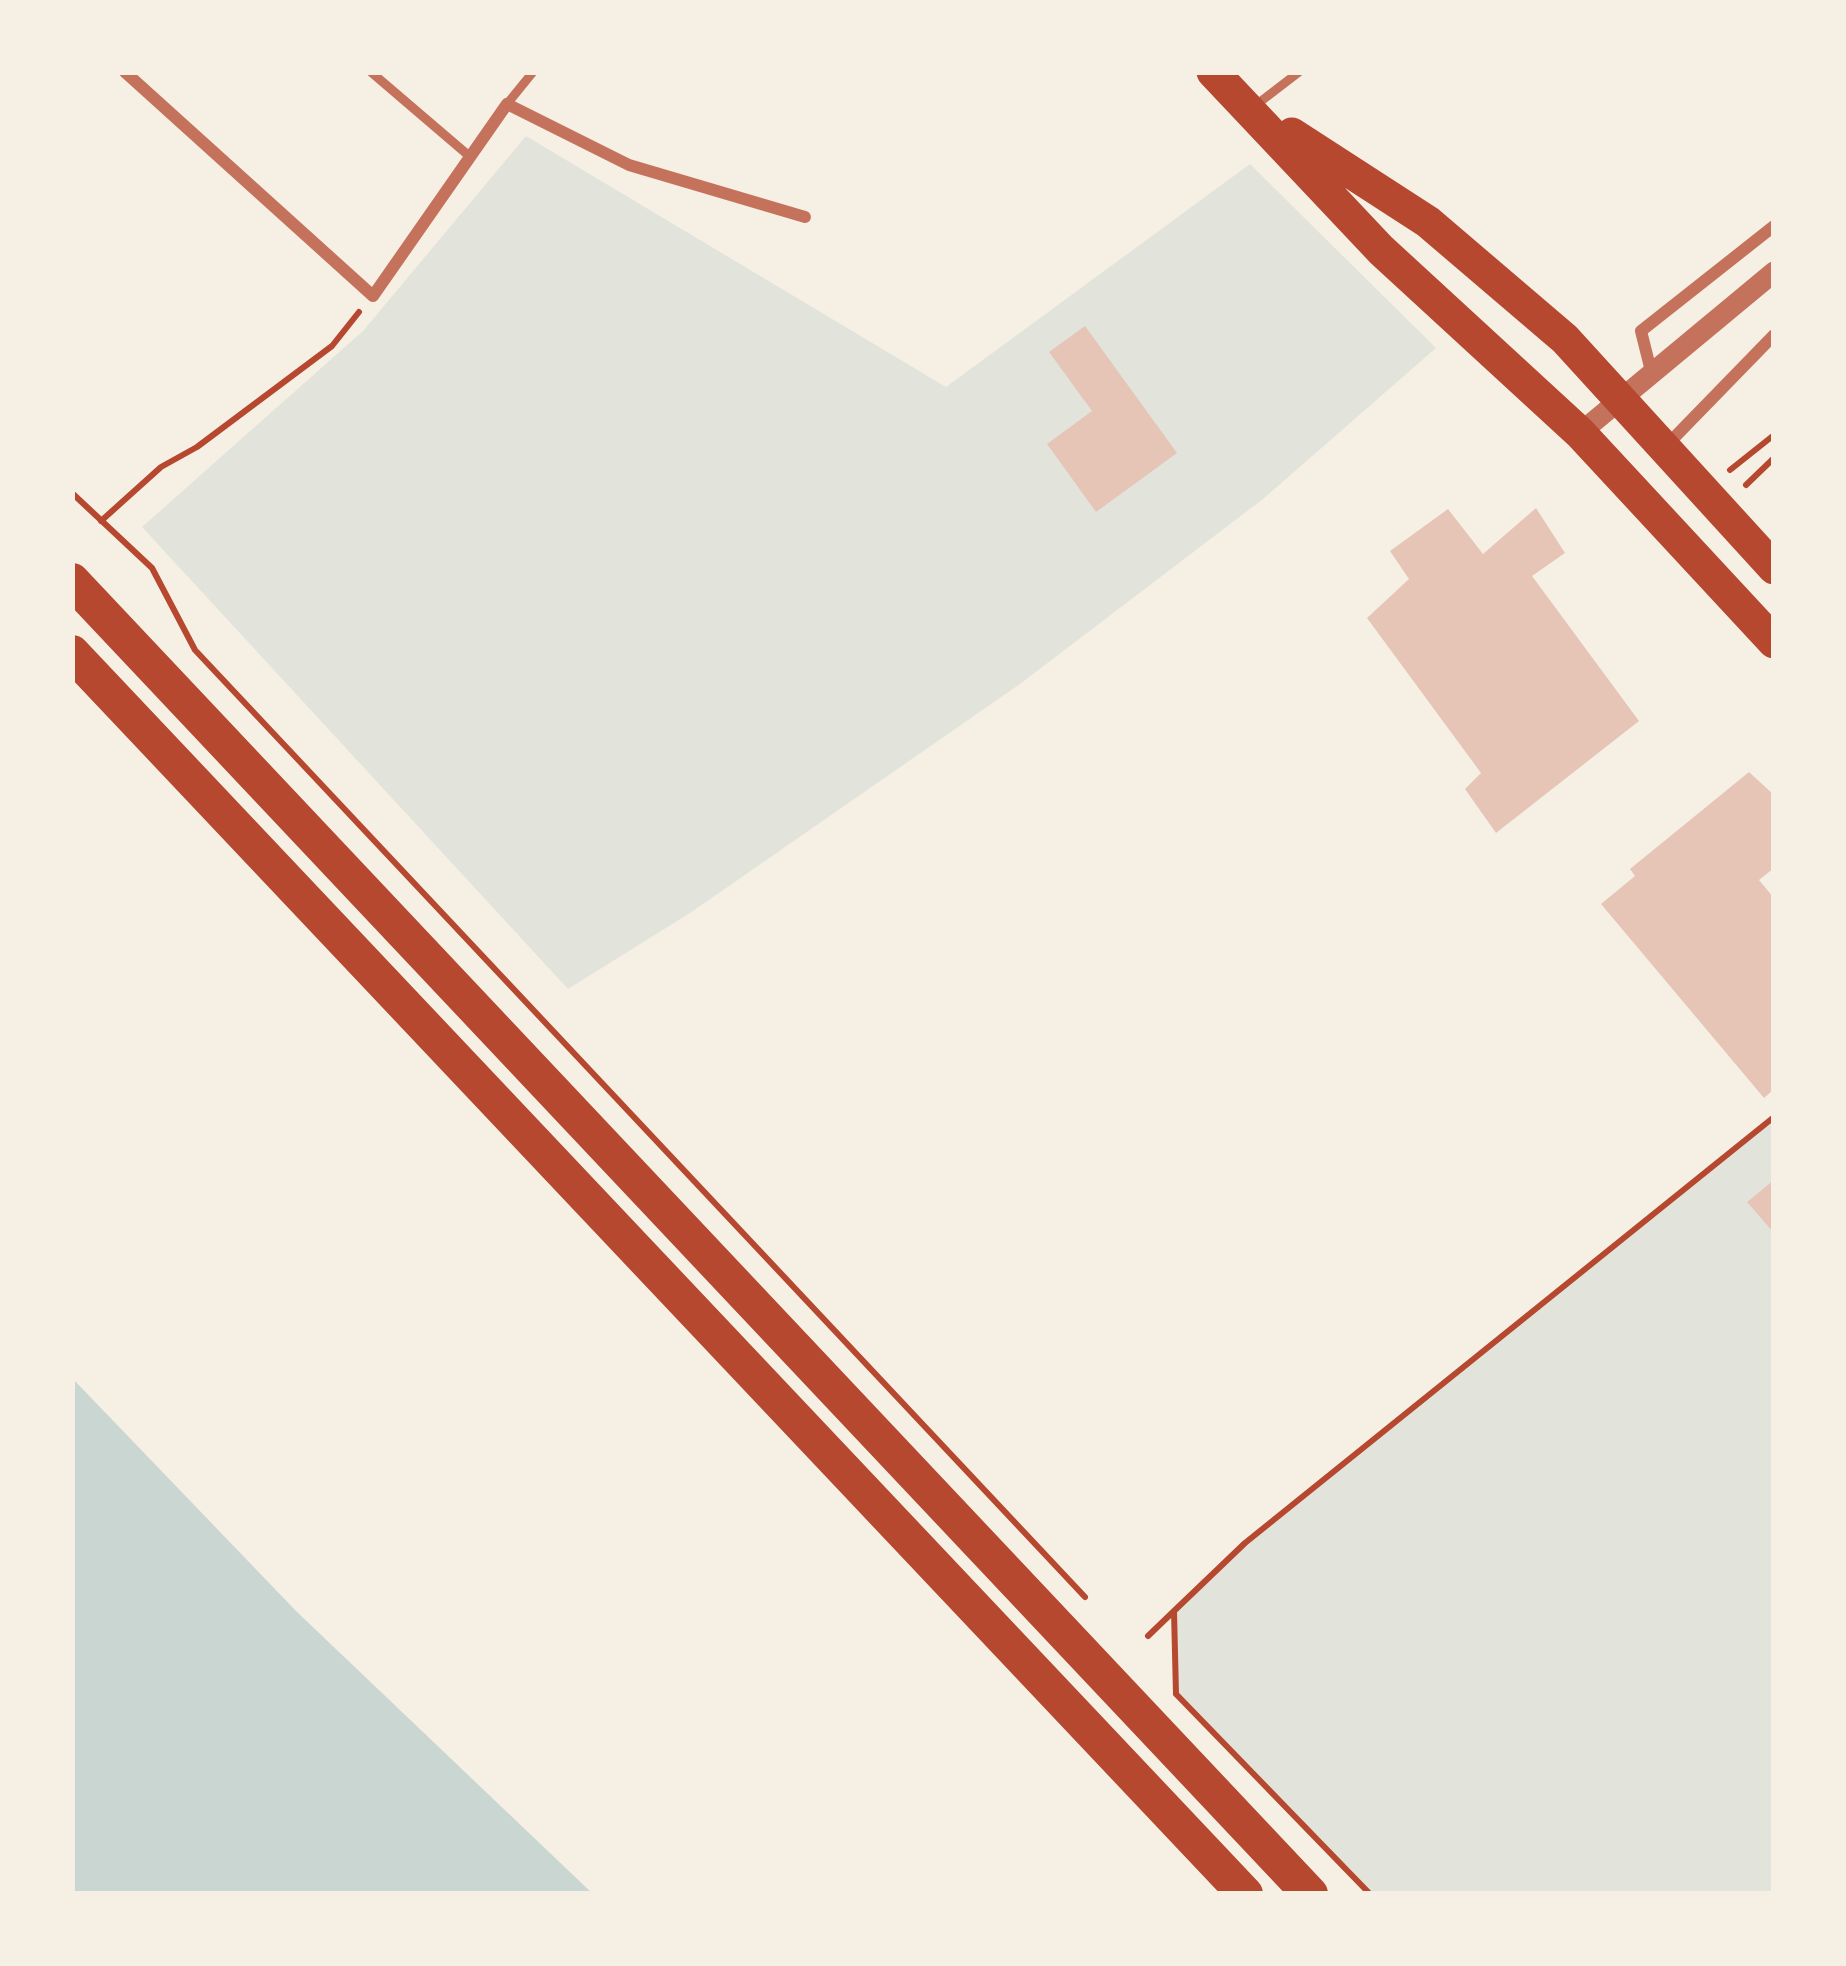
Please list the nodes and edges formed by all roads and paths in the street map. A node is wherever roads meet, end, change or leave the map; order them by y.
1 (125, 72) edge
2 (371, 72) edge
3 (533, 72) edge
4 (1213, 72) edge
5 (1299, 72) edge
6 (506, 104) junction
7 (1251, 108) junction
8 (468, 155) junction
9 (805, 217) dead end
10 (1774, 226) edge
11 (1774, 272) edge
12 (373, 296) junction
13 (1774, 335) edge
14 (1651, 371) junction
15 (1622, 396) junction
16 (1580, 433) junction
17 (1774, 435) edge
18 (1665, 447) junction
19 (1774, 458) edge
20 (1720, 479) dead end
21 (72, 493) edge
22 (1735, 496) dead end
23 (101, 521) junction
24 (1774, 568) edge
25 (72, 581) edge
26 (1774, 641) edge
27 (72, 653) edge
28 (1774, 1117) edge
29 (1174, 1611) junction
30 (1099, 1612) dead end
31 (1148, 1636) dead end
32 (1161, 1678) dead end
33 (1176, 1694) junction
34 (1246, 1894) edge
35 (1310, 1894) edge
36 (1370, 1894) edge

1 - 12 street
2 - 8 lane
3 - 6 lane
4 - 7 highway
5 - 7 lane
6 - 8 street
6 - 9 street
7 - 15 highway
7 - 16 highway
8 - 12 street
10 - 14 street
11 - 14 street
12 - 23 path
13 - 18 street
14 - 15 street
15 - 16 street
15 - 18 highway
16 - 26 highway
17 - 20 path
18 - 24 highway
19 - 22 path
21 - 23 path
23 - 30 path
25 - 35 highway
27 - 34 highway
28 - 29 path
29 - 31 path
29 - 33 path
32 - 33 path
33 - 36 path

